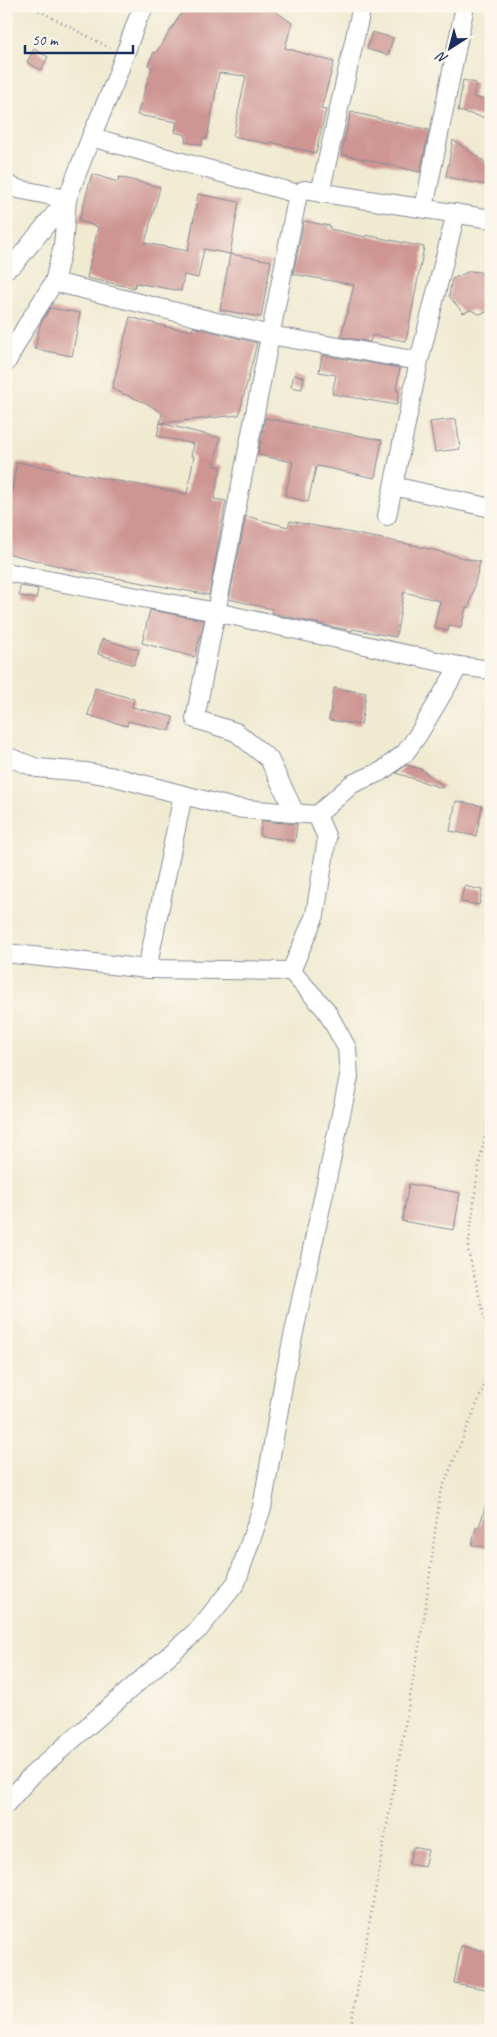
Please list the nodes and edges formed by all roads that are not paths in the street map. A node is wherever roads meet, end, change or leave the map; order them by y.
1 (145, 6) edge
2 (362, 6) edge
3 (465, 6) edge
4 (91, 137) junction
5 (6, 184) edge
6 (320, 193) junction
7 (298, 194) junction
8 (67, 199) junction
9 (424, 208) junction
10 (456, 212) junction
11 (491, 219) edge
12 (6, 269) edge
13 (54, 282) junction
14 (270, 335) junction
15 (419, 360) junction
16 (6, 363) edge
17 (393, 486) junction
18 (491, 508) edge
19 (387, 516) dead end
20 (6, 572) edge
21 (216, 612) junction
22 (459, 666) junction
23 (491, 670) edge
24 (6, 756) edge
25 (183, 795) junction
26 (294, 813) junction
27 (317, 815) junction
28 (6, 953) edge
29 (147, 969) junction
30 (291, 971) junction
31 (6, 1804) edge

1 - 4 street
2 - 6 street
3 - 9 street
4 - 7 street
4 - 8 street
5 - 8 street
6 - 7 street
6 - 9 street
7 - 14 street
8 - 12 street
8 - 13 street
9 - 10 street
10 - 11 street
10 - 15 street
13 - 14 street
13 - 16 street
14 - 15 street
14 - 21 street
15 - 17 street
17 - 18 street
17 - 19 street
20 - 21 street
21 - 22 street
21 - 26 street
22 - 23 street
22 - 27 street
24 - 25 street
25 - 26 street
25 - 29 street
26 - 27 street
27 - 30 street
28 - 29 street
29 - 30 street
30 - 31 street

